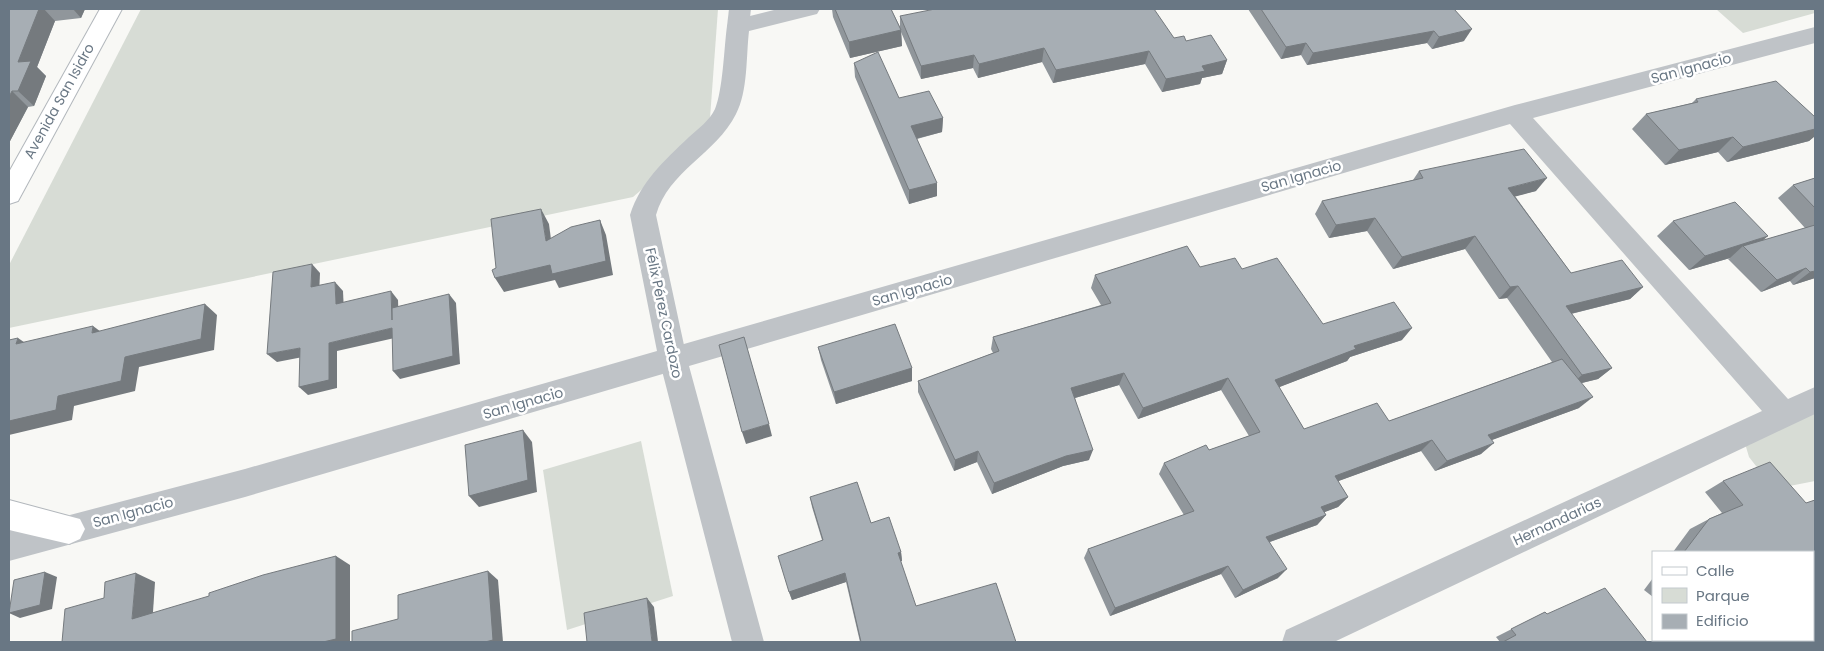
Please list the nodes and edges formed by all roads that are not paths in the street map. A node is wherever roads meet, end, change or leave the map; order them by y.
1 (110, 9) edge
2 (809, 9) edge
3 (739, 17) edge
4 (1815, 35) edge
5 (1515, 114) junction
6 (10, 190) edge
7 (673, 359) junction
8 (1815, 400) edge
9 (1783, 414) junction
10 (9, 515) edge
11 (69, 529) junction
12 (9, 546) edge
13 (748, 642) edge
14 (1298, 642) edge

1 - 6 main road, Avenida San Isidro
2 - 3 street
3 - 7 street, Félix Pérez Cardozo
4 - 5 street, San Ignacio
5 - 7 street, San Ignacio
5 - 9 street
7 - 11 street, San Ignacio
7 - 13 street, Félix Pérez Cardozo
8 - 9 street, Hernandarias
9 - 14 street, Hernandarias
10 - 11 main road
11 - 12 street, San Ignacio

